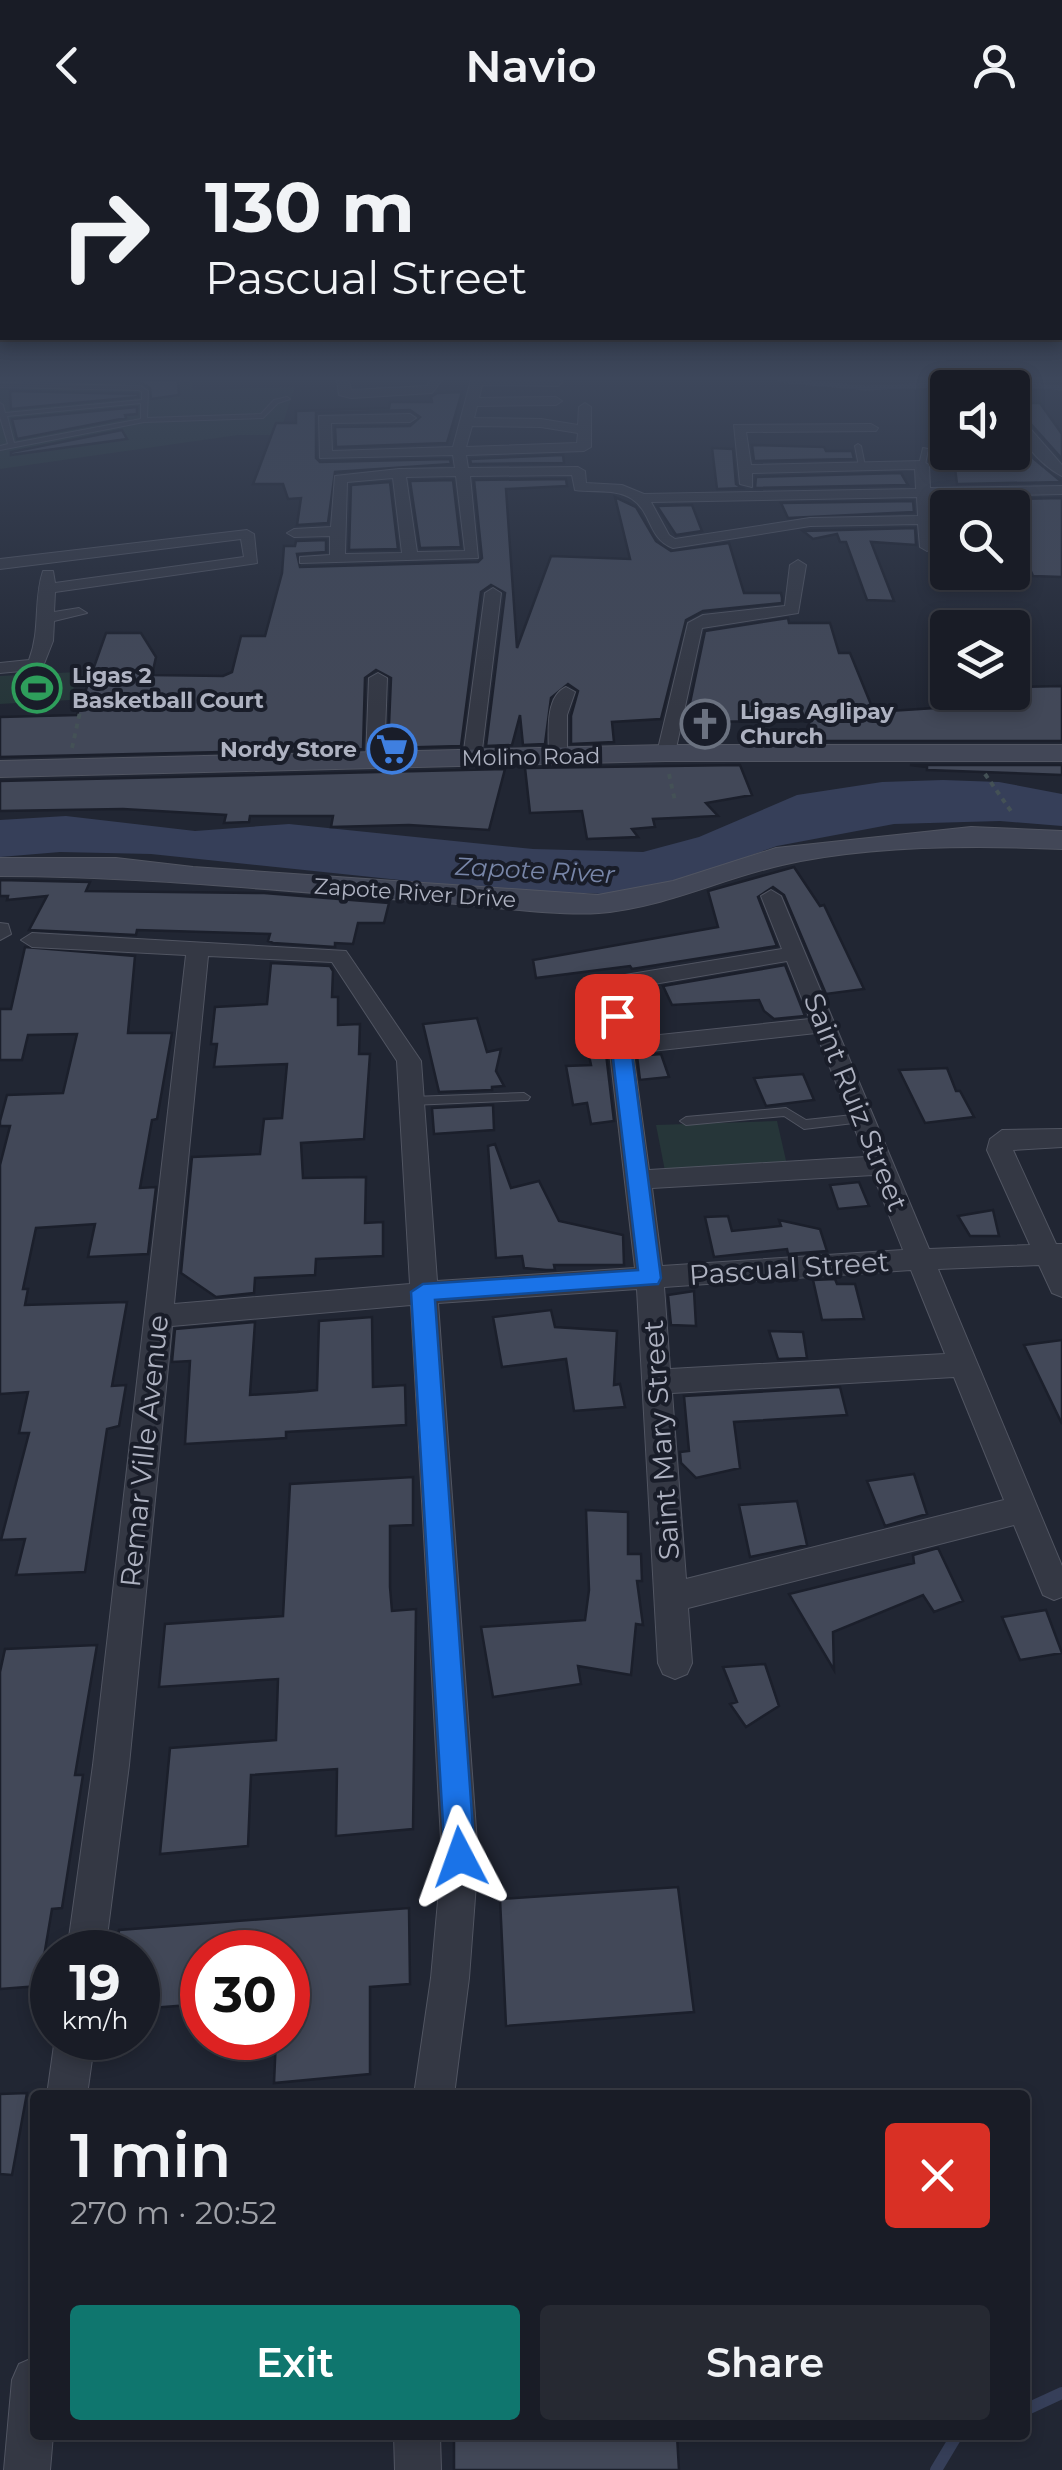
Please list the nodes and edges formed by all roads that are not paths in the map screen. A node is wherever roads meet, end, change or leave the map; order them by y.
1 (340, 489) edge
2 (400, 489) edge
3 (463, 489) edge
4 (622, 489) edge
5 (749, 489) edge
6 (924, 490) junction
7 (1062, 490) edge
8 (750, 494) junction
9 (642, 498) junction
10 (867, 520) junction
11 (926, 520) junction
12 (338, 530) junction
13 (294, 533) dead end
14 (869, 542) dead end
15 (927, 547) dead end
16 (410, 557) junction
17 (50, 558) junction
18 (306, 560) dead end
19 (337, 560) junction
20 (0, 564) edge
21 (798, 565) dead end
22 (46, 589) junction
23 (493, 592) dead end
24 (79, 613) dead end
25 (43, 618) junction
26 (0, 668) edge
27 (378, 678) dead end
28 (566, 692) dead end
29 (1062, 753) edge
30 (666, 754) junction
31 (558, 756) junction
32 (472, 758) junction
33 (375, 760) junction
34 (0, 768) edge
35 (1062, 840) edge
36 (0, 866) edge
37 (771, 896) dead end
38 (32, 940) dead end
39 (198, 948) junction
40 (794, 953) junction
41 (824, 1025) junction
42 (621, 1047) junction
43 (524, 1097) dead end
44 (411, 1100) junction
45 (862, 1118) junction
46 (686, 1121) dead end
47 (1062, 1138) edge
48 (882, 1165) junction
49 (638, 1180) junction
50 (1054, 1254) edge
51 (921, 1259) junction
52 (650, 1278) junction
53 (1062, 1286) edge
54 (423, 1292) junction
55 (158, 1316) junction
56 (964, 1365) junction
57 (655, 1382) junction
58 (1023, 1509) junction
59 (1054, 1584) dead end
60 (672, 1597) junction
61 (675, 1663) dead end
62 (89, 1930) edge
63 (72, 2060) edge
64 (68, 2090) edge
65 (435, 2090) edge
66 (30, 2436) edge
67 (417, 2440) edge
68 (27, 2470) edge
69 (418, 2470) edge

1 - 12 street
2 - 16 street
3 - 16 street
4 - 9 street
5 - 8 street
6 - 7 street
6 - 8 street
6 - 11 street
8 - 9 street
9 - 10 street
10 - 11 street
10 - 14 street
11 - 15 street
12 - 13 street
12 - 19 street
16 - 19 street
17 - 20 street
17 - 22 street
17 - 22 street
18 - 19 street
21 - 30 street
22 - 25 street
23 - 32 street
24 - 25 street
25 - 26 street
27 - 33 street
28 - 31 street
29 - 30 main road, Molino Road
30 - 31 main road, Molino Road
31 - 32 main road, Molino Road
32 - 33 main road, Molino Road
33 - 34 main road, Molino Road
35 - 36 main road, Zapote River Drive
37 - 40 street, Saint Ruiz Street
38 - 39 street
39 - 44 street
39 - 55 street, Remar Ville Avenue
40 - 41 street, Saint Ruiz Street
40 - 42 street, Saint Mary Street
41 - 42 street
41 - 45 street, Saint Ruiz Street
42 - 49 street, Saint Mary Street
43 - 44 lane
44 - 54 street
45 - 46 lane
45 - 48 street, Saint Ruiz Street
47 - 50 street
48 - 49 street
48 - 51 street, Saint Ruiz Street
49 - 52 street, Saint Mary Street
50 - 51 street, Pascual Street
50 - 53 street
51 - 52 street, Pascual Street
51 - 56 street, Saint Ruiz Street
52 - 54 street, Pascual Street
52 - 57 street, Saint Mary Street
54 - 55 street, Pascual Street
54 - 65 street
55 - 62 street, Remar Ville Avenue
56 - 57 street
56 - 58 street, Saint Ruiz Street
57 - 60 street, Saint Mary Street
58 - 59 street, Saint Ruiz Street
58 - 60 street
60 - 61 street, Saint Mary Street
63 - 64 street
66 - 68 street
67 - 69 street

